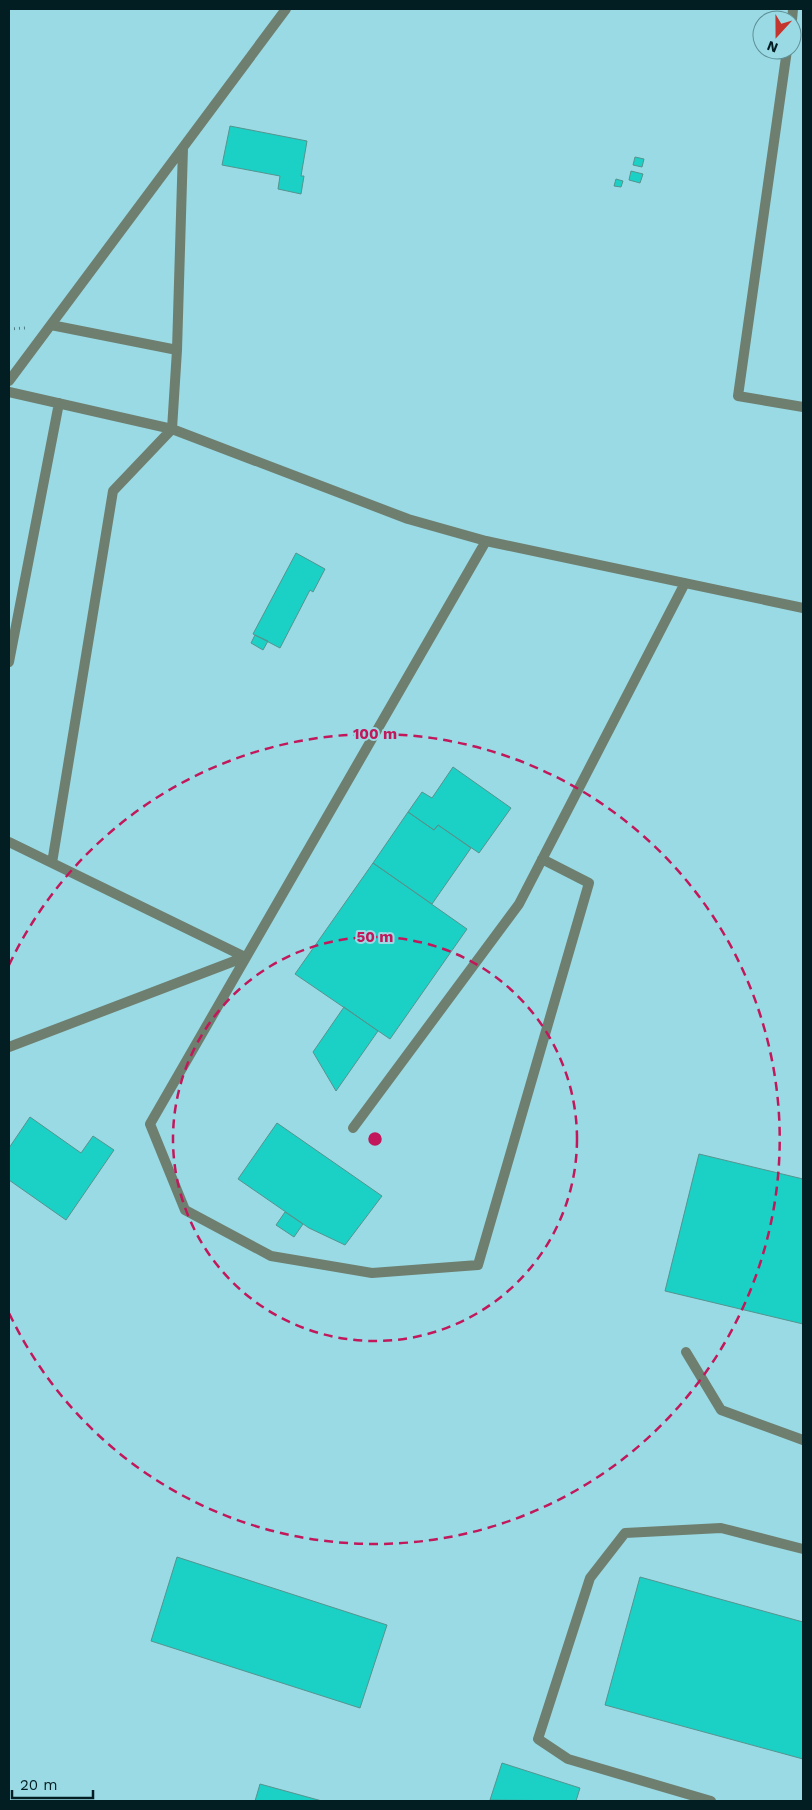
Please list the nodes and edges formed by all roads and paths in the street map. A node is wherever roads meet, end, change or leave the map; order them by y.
1 (286, 9) edge
2 (787, 60) edge
3 (183, 148) junction
4 (51, 325) junction
5 (177, 350) junction
6 (9, 381) edge
7 (9, 392) edge
8 (59, 404) junction
9 (803, 407) edge
10 (172, 429) junction
11 (486, 541) junction
12 (685, 583) junction
13 (803, 608) edge
14 (9, 662) edge
15 (9, 842) edge
16 (542, 859) junction
17 (52, 863) junction
18 (245, 957) junction
19 (9, 1047) edge
20 (353, 1128) dead end
21 (686, 1352) dead end
22 (803, 1440) edge
23 (803, 1549) edge
24 (711, 1801) edge

1 - 3 lane
2 - 9 lane
3 - 4 lane
3 - 5 lane
4 - 5 lane
4 - 6 lane
5 - 10 lane
7 - 8 lane
8 - 10 lane
8 - 14 lane
10 - 11 lane
10 - 17 lane
11 - 12 lane
11 - 18 lane
12 - 13 lane
12 - 16 lane
15 - 17 lane
16 - 18 lane
16 - 20 lane
17 - 18 lane
18 - 19 lane
21 - 22 lane
23 - 24 lane

